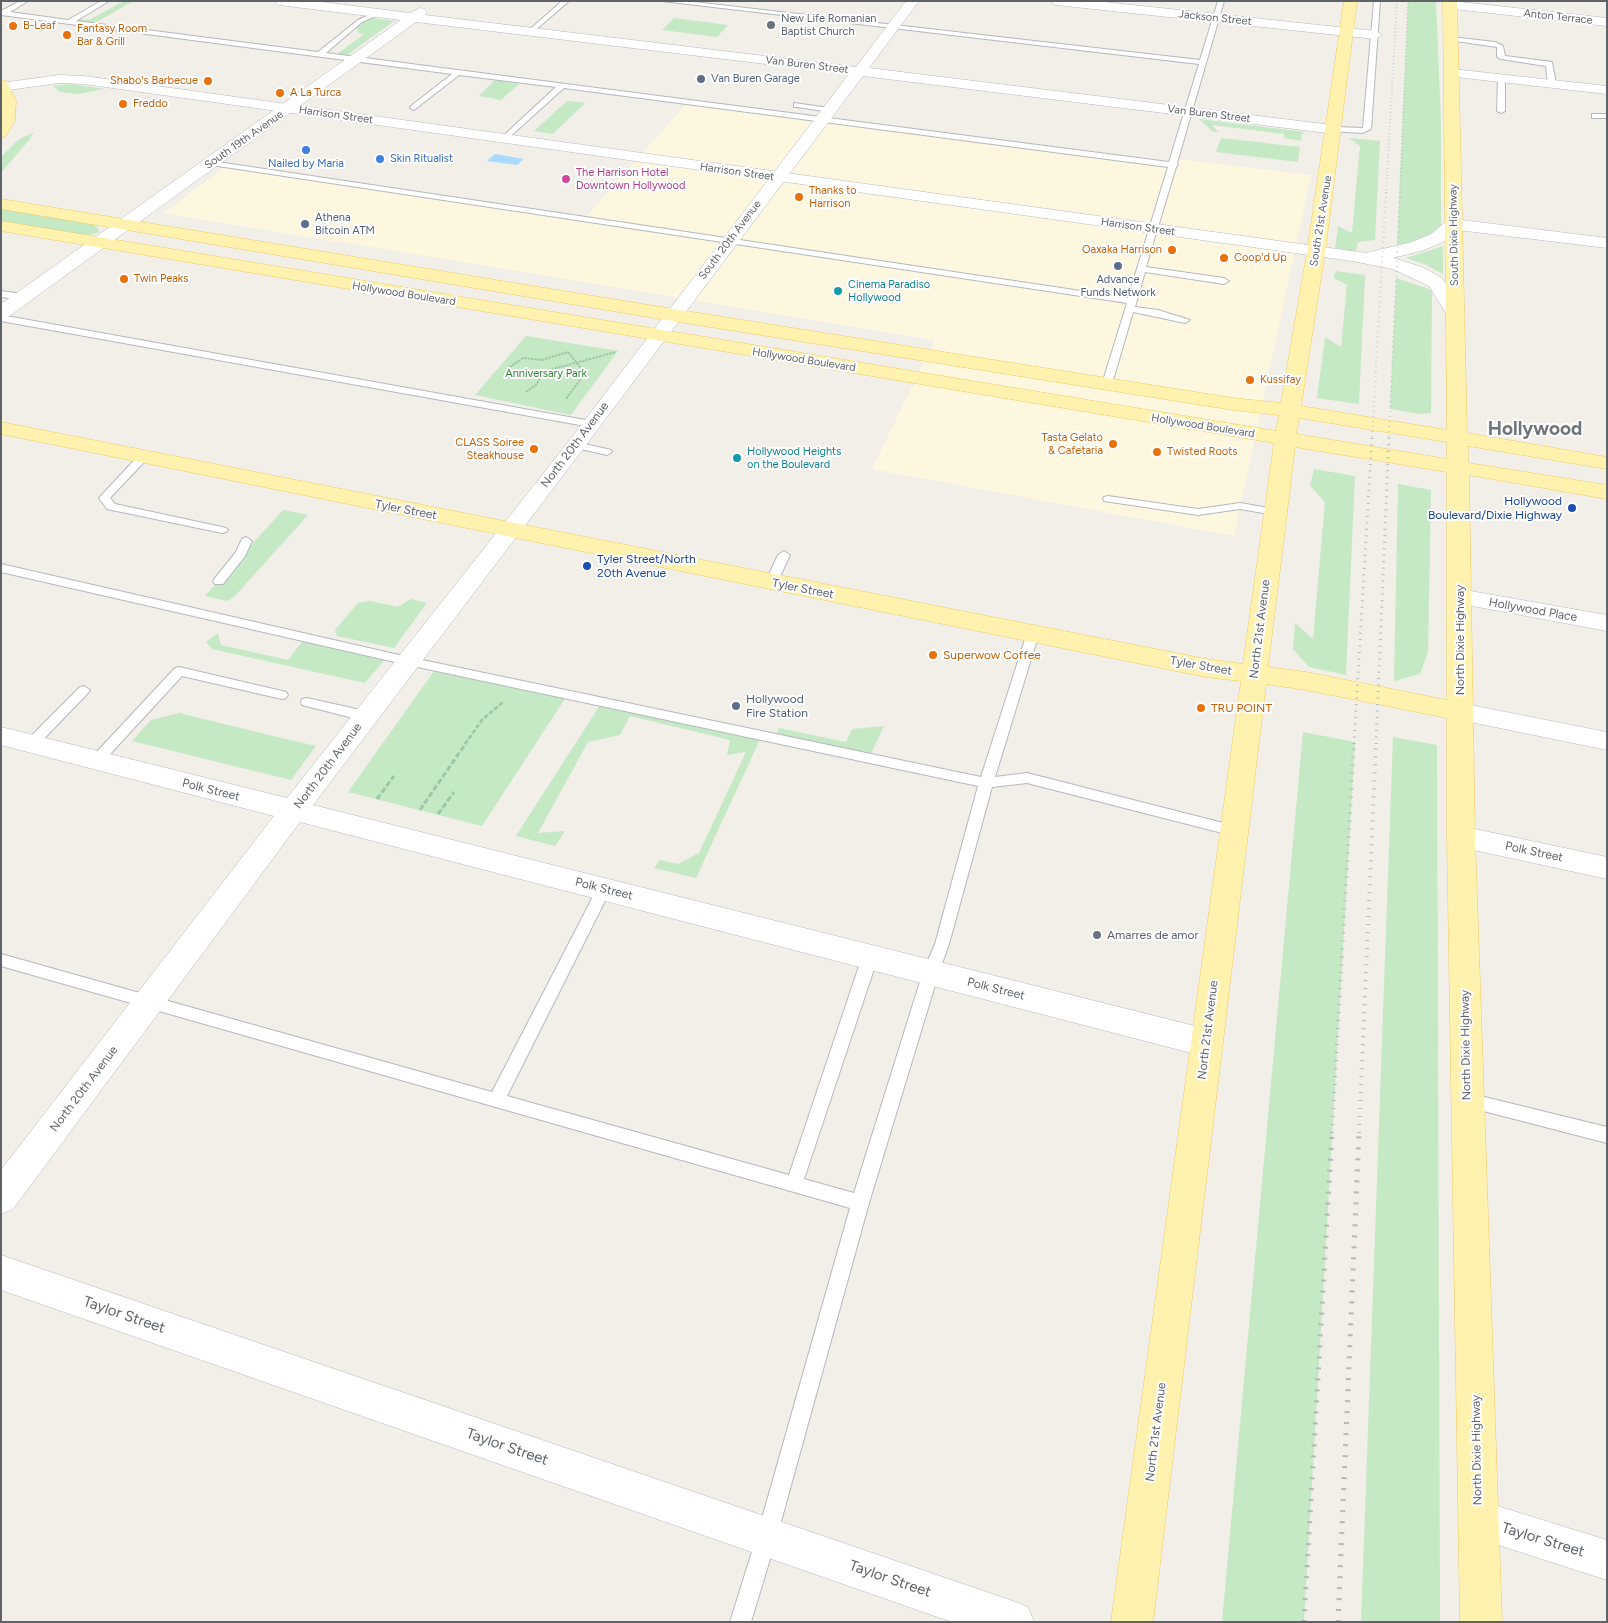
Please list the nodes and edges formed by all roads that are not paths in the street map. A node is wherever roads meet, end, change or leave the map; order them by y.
1 (25, 1) edge
2 (106, 1) edge
3 (279, 1) edge
4 (566, 1) edge
5 (665, 1) edge
6 (913, 1) edge
7 (1056, 1) edge
8 (1221, 1) edge
9 (1351, 1) edge
10 (1377, 1) edge
11 (1450, 3) edge
12 (323, 4) edge
13 (427, 6) dead end
14 (2, 13) edge
15 (378, 13) junction
16 (412, 17) junction
17 (1216, 18) junction
18 (69, 22) junction
19 (1607, 22) edge
20 (894, 26) junction
21 (530, 32) junction
22 (1347, 32) junction
23 (1375, 35) junction
24 (1451, 39) junction
25 (320, 54) junction
26 (356, 59) junction
27 (1203, 62) junction
28 (859, 71) junction
29 (458, 72) junction
30 (1452, 73) junction
31 (1501, 78) junction
32 (1552, 84) junction
33 (3, 85) edge
34 (563, 85) junction
35 (1607, 90) edge
36 (797, 106) dead end
37 (288, 108) junction
38 (414, 108) dead end
39 (1189, 111) junction
40 (1501, 111) dead end
41 (826, 114) junction
42 (1595, 116) dead end
43 (1607, 116) edge
44 (1335, 129) junction
45 (1, 133) edge
46 (505, 139) junction
47 (211, 163) junction
48 (1174, 165) junction
49 (777, 177) junction
50 (1, 204) edge
51 (126, 224) junction
52 (1454, 224) junction
53 (1, 226) edge
54 (1154, 229) junction
55 (729, 240) junction
56 (100, 243) junction
57 (1607, 244) edge
58 (1316, 252) junction
59 (1352, 256) junction
60 (1143, 269) junction
61 (1224, 281) dead end
62 (1, 294) edge
63 (23, 297) junction
64 (1131, 305) junction
65 (1, 313) edge
66 (1456, 314) junction
67 (673, 315) junction
68 (1, 318) edge
69 (1185, 320) dead end
70 (657, 336) junction
71 (1107, 384) junction
72 (1290, 410) junction
73 (591, 424) junction
74 (1, 428) edge
75 (1285, 439) junction
76 (576, 445) junction
77 (607, 452) dead end
78 (1458, 452) junction
79 (142, 457) junction
80 (1607, 463) edge
81 (1607, 472) edge
82 (1607, 492) edge
83 (1108, 499) dead end
84 (1275, 512) junction
85 (222, 530) dead end
86 (509, 530) junction
87 (246, 541) dead end
88 (784, 555) dead end
89 (1, 568) edge
90 (219, 581) dead end
91 (771, 583) junction
92 (1459, 597) junction
93 (1607, 623) edge
94 (1033, 633) junction
95 (408, 661) junction
96 (1254, 675) junction
97 (84, 690) dead end
98 (282, 696) dead end
99 (307, 702) dead end
100 (1460, 712) junction
101 (366, 716) junction
102 (1, 736) edge
103 (1607, 741) edge
104 (31, 744) junction
105 (98, 760) junction
106 (986, 783) junction
107 (294, 811) junction
108 (1234, 831) junction
109 (1461, 837) junction
110 (1607, 868) edge
111 (604, 889) junction
112 (870, 957) junction
113 (1, 960) edge
114 (931, 972) junction
115 (148, 1003) junction
116 (1207, 1043) junction
117 (1468, 1100) junction
118 (496, 1101) junction
119 (1607, 1135) edge
120 (794, 1184) junction
121 (1, 1198) edge
122 (860, 1203) junction
123 (1, 1272) edge
124 (1478, 1520) junction
125 (767, 1536) junction
126 (1607, 1560) edge
127 (740, 1622) edge
128 (1013, 1622) edge
129 (1132, 1622) edge
130 (1481, 1622) edge

1 - 14 lane
2 - 18 lane
3 - 12 street, Van Buren Street
4 - 21 lane
5 - 20 lane
6 - 20 street, South 20th Avenue
7 - 17 street, Jackson Street
8 - 17 lane
9 - 22 main road, South 21st Avenue
10 - 23 lane
11 - 19 street, Anton Terrace
11 - 24 main road, South Dixie Highway
12 - 15 street, Van Buren Street
13 - 16 street, South 19th Avenue
14 - 18 lane
15 - 16 street, Van Buren Street
15 - 25 lane
16 - 21 street, Van Buren Street
16 - 26 street, South 19th Avenue
17 - 22 street, Jackson Street
17 - 27 lane
18 - 25 lane
20 - 27 lane
20 - 28 street, South 20th Avenue
21 - 28 street, Van Buren Street
22 - 23 street, Jackson Street
22 - 44 main road, South 21st Avenue
23 - 44 lane
24 - 30 main road, South Dixie Highway
24 - 32 lane
25 - 26 lane
26 - 29 lane
26 - 37 street, South 19th Avenue
27 - 39 lane
28 - 39 street, Van Buren Street
28 - 41 street, South 20th Avenue
29 - 34 lane
29 - 38 lane
30 - 31 street
30 - 52 main road, South Dixie Highway
31 - 32 street
31 - 40 lane
32 - 35 street
33 - 37 street, Harrison Street
33 - 45 main road
34 - 41 lane
34 - 46 lane
36 - 41 lane
37 - 46 street, Harrison Street
37 - 47 street, South 19th Avenue
39 - 44 street, Van Buren Street
39 - 48 lane
41 - 48 lane
41 - 49 street, South 20th Avenue
42 - 43 lane
44 - 58 main road, South 21st Avenue
46 - 49 street, Harrison Street
47 - 51 street, South 19th Avenue
47 - 55 lane
48 - 54 lane
49 - 54 street, Harrison Street
49 - 55 street, South 20th Avenue
50 - 51 main road, Hollywood Boulevard
51 - 56 street, South 19th Avenue
51 - 67 main road, Hollywood Boulevard
52 - 57 street
52 - 59 street, Harrison Street
52 - 66 main road, South Dixie Highway
53 - 56 main road, Hollywood Boulevard
54 - 58 street, Harrison Street
54 - 60 lane
55 - 64 lane
55 - 67 street, South 20th Avenue
56 - 63 street, South 19th Avenue
56 - 70 main road, Hollywood Boulevard
58 - 59 street, Harrison Street
58 - 72 main road, South 21st Avenue
59 - 66 street, Harrison Street
60 - 61 lane
60 - 64 lane
62 - 63 lane
63 - 65 street, South 19th Avenue
64 - 69 lane
64 - 71 lane
66 - 78 main road, South Dixie Highway
67 - 70 street, South 20th Avenue
67 - 71 main road, Hollywood Boulevard
68 - 73 lane
70 - 73 street, North 20th Avenue
70 - 75 main road, Hollywood Boulevard
71 - 72 main road, Hollywood Boulevard
72 - 75 main road, South 21st Avenue
72 - 78 main road, Hollywood Boulevard
73 - 76 street, North 20th Avenue
74 - 79 main road, Tyler Street
75 - 78 main road, Hollywood Boulevard
75 - 84 main road, North 21st Avenue
76 - 77 lane
76 - 86 street, North 20th Avenue
78 - 80 main road, Hollywood Boulevard
78 - 81 main road
78 - 82 main road, Hollywood Boulevard
78 - 92 main road, North Dixie Highway
79 - 85 lane
79 - 86 main road, Tyler Street
83 - 84 lane
84 - 96 main road, North 21st Avenue
86 - 91 main road, Tyler Street
86 - 95 street, North 20th Avenue
87 - 90 lane
88 - 91 lane
89 - 95 lane
91 - 94 main road, Tyler Street
92 - 93 street, Hollywood Place
92 - 100 main road, North Dixie Highway
94 - 96 main road, Tyler Street
94 - 106 lane
95 - 101 street, North 20th Avenue
95 - 106 lane
96 - 100 main road, Tyler Street
96 - 108 main road, North 21st Avenue
97 - 104 lane
98 - 105 lane
99 - 101 lane
100 - 103 street, Tyler Street
100 - 109 main road, North Dixie Highway
101 - 107 street, North 20th Avenue
102 - 104 street, Polk Street
104 - 105 street, Polk Street
105 - 107 street, Polk Street
106 - 108 lane
106 - 114 lane
107 - 111 street, Polk Street
107 - 115 street, North 20th Avenue
108 - 116 main road, North 21st Avenue
109 - 110 street, Polk Street
109 - 117 main road, North Dixie Highway
111 - 112 street, Polk Street
111 - 118 lane
112 - 114 street, Polk Street
112 - 120 lane
113 - 115 lane
114 - 116 street, Polk Street
114 - 122 lane
115 - 118 lane
115 - 121 street, North 20th Avenue
116 - 129 main road, North 21st Avenue
117 - 119 lane
117 - 124 main road, North Dixie Highway
118 - 120 lane
120 - 122 lane
122 - 125 lane
123 - 125 street, Taylor Street
124 - 126 street, Taylor Street
124 - 130 main road, North Dixie Highway
125 - 127 lane
125 - 128 street, Taylor Street

